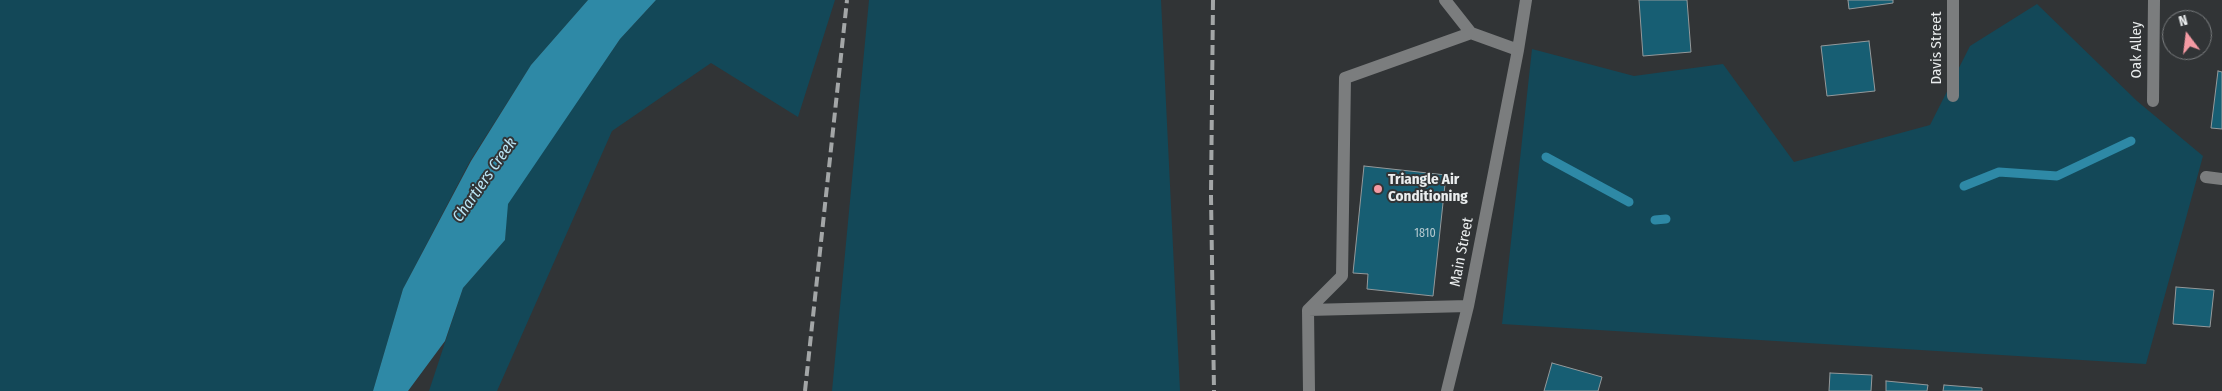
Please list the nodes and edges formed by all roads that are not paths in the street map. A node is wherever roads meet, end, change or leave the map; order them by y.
1 (1445, 0) edge
2 (1526, 0) edge
3 (1953, 0) edge
4 (2154, 0) edge
5 (1471, 32) junction
6 (1518, 50) junction
7 (1953, 96) dead end
8 (2153, 100) dead end
9 (2206, 178) dead end
10 (2222, 179) edge
11 (1468, 306) junction
12 (1308, 310) junction
13 (1309, 391) edge
14 (1447, 391) edge

1 - 5 street
2 - 6 street, Main Street
3 - 7 street, Davis Street
4 - 8 street, Oak Alley
5 - 6 street
5 - 12 street
6 - 11 street, Main Street
9 - 10 street
11 - 12 street
11 - 14 street, Main Street
12 - 13 street

